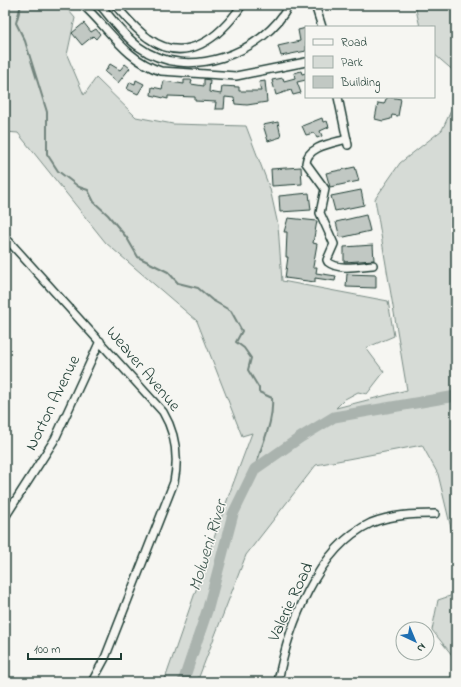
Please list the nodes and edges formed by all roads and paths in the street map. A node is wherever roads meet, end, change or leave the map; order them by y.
1 (83, 5) edge
2 (100, 5) edge
3 (115, 5) edge
4 (242, 5) edge
5 (289, 5) edge
6 (315, 5) edge
7 (322, 26) edge
8 (305, 62) edge
9 (338, 98) edge
10 (5, 236) edge
11 (373, 266) dead end
12 (100, 341) junction
13 (435, 514) dead end
14 (5, 517) edge
15 (92, 682) edge
16 (278, 682) edge

1 - 8 street
2 - 5 street
3 - 4 street
6 - 7 street
9 - 11 street
10 - 12 street, Weaver Avenue
12 - 14 street, Norton Avenue
12 - 15 street, Weaver Avenue
13 - 16 street, Valerie Road

